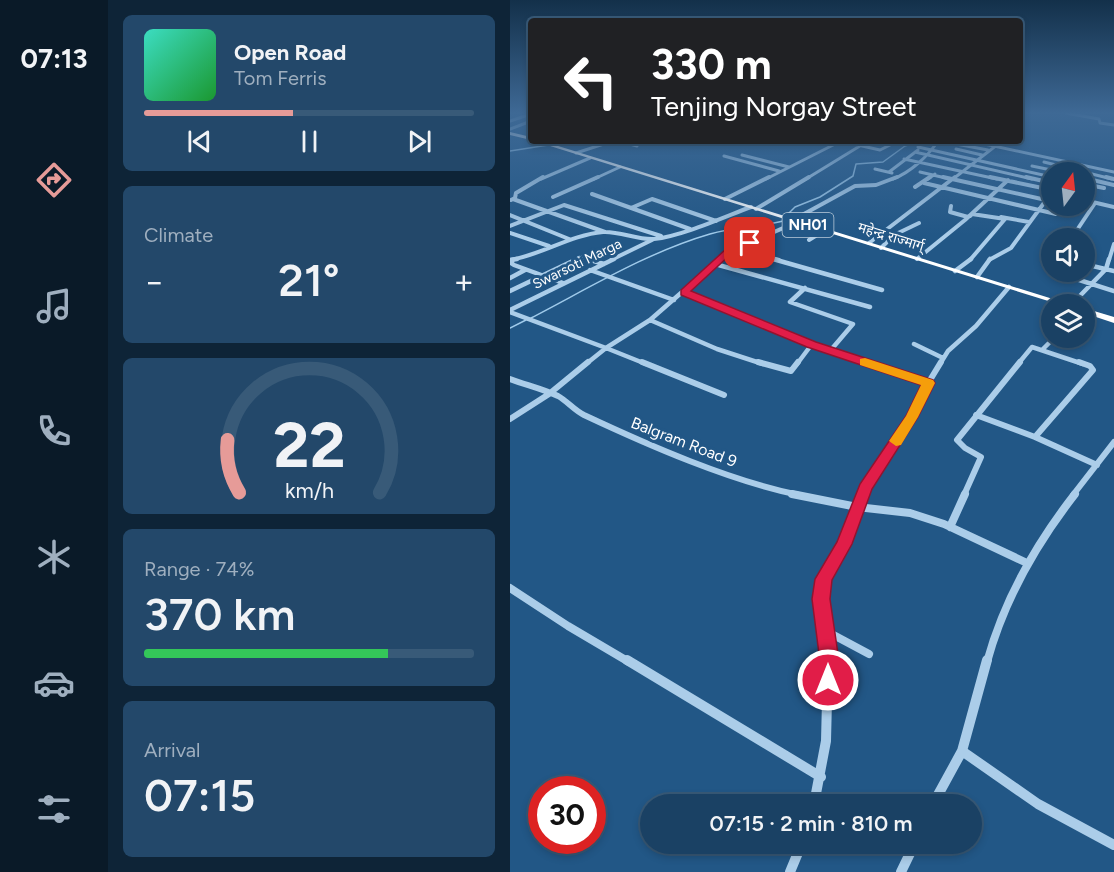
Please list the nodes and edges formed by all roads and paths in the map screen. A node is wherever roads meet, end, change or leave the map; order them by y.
1 (578, 154) edge
2 (815, 154) edge
3 (847, 154) edge
4 (912, 154) edge
5 (927, 154) joint
6 (949, 154) edge
7 (979, 154) edge
8 (1033, 154) edge
9 (742, 155) dead end
10 (982, 155) joint
11 (724, 156) dead end
12 (964, 157) junction
13 (590, 158) junction
14 (904, 159) junction
15 (976, 159) junction
16 (918, 161) junction
17 (956, 162) junction
18 (1071, 162) edge
19 (969, 164) junction
20 (1110, 164) dead end
21 (1032, 166) dead end
22 (621, 167) junction
23 (789, 167) junction
24 (1095, 167) edge
25 (944, 168) junction
26 (1041, 168) edge
27 (875, 169) dead end
28 (1102, 169) junction
29 (780, 171) junction
30 (960, 171) junction
31 (889, 172) junction
32 (920, 172) dead end
33 (1114, 172) edge
34 (1014, 174) junction
35 (1041, 174) edge
36 (903, 175) junction
37 (934, 175) junction
38 (950, 178) junction
39 (1095, 178) edge
40 (1041, 180) edge
41 (1095, 180) edge
42 (1006, 182) junction
43 (924, 183) junction
44 (1114, 183) edge
45 (940, 186) junction
46 (1095, 186) edge
47 (915, 187) dead end
48 (1104, 188) dead end
49 (1041, 189) edge
50 (997, 190) junction
51 (592, 194) dead end
52 (552, 197) dead end
53 (988, 198) junction
54 (725, 199) junction
55 (1041, 199) edge
56 (511, 200) edge
57 (1095, 203) edge
58 (951, 206) dead end
59 (1041, 206) edge
60 (1114, 207) edge
61 (631, 208) junction
62 (754, 208) junction
63 (1038, 210) junction
64 (547, 211) junction
65 (974, 211) junction
66 (1041, 211) edge
67 (510, 215) edge
68 (967, 219) junction
69 (524, 221) junction
70 (717, 221) junction
71 (795, 221) junction
72 (1029, 222) junction
73 (919, 223) dead end
74 (510, 226) edge
75 (690, 229) junction
76 (825, 230) junction
77 (605, 232) junction
78 (510, 233) edge
79 (662, 237) junction
80 (569, 239) junction
81 (653, 239) junction
82 (809, 240) dead end
83 (869, 243) junction
84 (1114, 244) edge
85 (549, 246) junction
86 (736, 248) junction
87 (881, 248) junction
88 (510, 253) edge
89 (522, 258) junction
90 (917, 259) junction
91 (512, 260) edge
92 (604, 264) junction
93 (715, 264) junction
94 (1095, 266) edge
95 (1106, 269) junction
96 (525, 270) junction
97 (590, 270) junction
98 (955, 271) junction
99 (1114, 271) edge
100 (542, 275) junction
101 (977, 277) junction
102 (510, 278) edge
103 (1085, 282) edge
104 (563, 283) junction
105 (1091, 284) junction
106 (1010, 287) junction
107 (805, 288) junction
108 (882, 290) dead end
109 (510, 291) edge
110 (1114, 291) edge
111 (684, 292) junction
112 (1082, 294) edge
113 (1041, 297) edge
114 (674, 300) junction
115 (870, 307) dead end
116 (510, 311) edge
117 (1095, 314) edge
118 (650, 320) junction
119 (1114, 320) edge
120 (812, 344) junction
121 (914, 344) dead end
122 (606, 348) junction
123 (1043, 350) joint
124 (831, 351) junction
125 (944, 358) junction
126 (510, 379) edge
127 (928, 383) junction
128 (549, 394) junction
129 (724, 395) dead end
130 (976, 415) junction
131 (510, 419) edge
132 (1035, 437) junction
133 (1114, 442) edge
134 (1097, 465) junction
135 (857, 507) junction
136 (950, 527) junction
137 (1027, 563) junction
138 (510, 588) edge
139 (826, 631) junction
140 (869, 654) dead end
141 (962, 751) junction
142 (821, 777) junction
143 (817, 794) edge
144 (938, 794) edge
145 (1114, 845) edge
146 (797, 854) edge
147 (910, 854) edge
148 (790, 872) edge
149 (901, 872) edge

1 - 13 highway, महेन्द्र राज्मार्ग् / NH01
2 - 23 street
3 - 62 street
4 - 14 street
5 - 16 street
5 - 17 street
6 - 12 street
7 - 10 street
8 - 18 street
9 - 23 street
10 - 15 street
11 - 29 street
12 - 15 street
12 - 17 street
13 - 22 highway, महेन्द्र राज्मार्ग् / NH01
13 - 56 street
14 - 16 street
14 - 31 street
15 - 19 street
15 - 35 street
16 - 25 street
16 - 36 street
17 - 19 street
19 - 30 street
19 - 34 street
20 - 28 street
21 - 26 street
22 - 52 street
22 - 54 highway, महेन्द्र राज्मार्ग् / NH01
23 - 29 street
24 - 28 street
25 - 30 street
25 - 37 street
27 - 31 street
28 - 33 street
29 - 54 street
30 - 38 street
30 - 42 street
31 - 36 street
32 - 37 street
34 - 40 street
34 - 42 street
36 - 71 street
37 - 38 street
37 - 43 street
38 - 45 street
38 - 50 street
39 - 44 street
41 - 44 street
42 - 49 street
42 - 50 street
43 - 45 street
43 - 47 street
45 - 53 street
45 - 83 street
46 - 48 street
50 - 53 street
50 - 55 street
51 - 61 street
53 - 63 street
53 - 65 street
54 - 62 highway, महेन्द्र राज्मार्ग् / NH01
56 - 64 street
57 - 60 street
58 - 68 street
59 - 63 street
61 - 70 street
61 - 75 street
62 - 70 street
62 - 71 highway, महेन्द्र राज्मार्ग् / NH01
63 - 66 street
63 - 72 street
64 - 69 street
64 - 77 street
64 - 79 street
65 - 68 street
65 - 72 street
67 - 69 street
68 - 90 street
68 - 98 street
69 - 74 street
69 - 80 street
70 - 75 street
71 - 76 highway, महेन्द्र राज्मार्ग् / NH01
71 - 86 street
72 - 101 street
73 - 87 street
75 - 79 street
76 - 82 street
76 - 83 highway, महेन्द्र राज्मार्ग् / NH01
77 - 80 street
77 - 81 street
78 - 85 street
79 - 81 street
80 - 85 street
81 - 92 street, Swarsoti Marga
83 - 87 highway, महेन्द्र राज्मार्ग् / NH01
84 - 95 street
85 - 89 street
86 - 93 street
86 - 108 street
87 - 90 highway, महेन्द्र राज्मार्ग् / NH01
88 - 89 street
89 - 91 street
90 - 98 highway, महेन्द्र राज्मार्ग् / NH01
91 - 96 street
92 - 97 street, Swarsoti Marga
92 - 100 street
93 - 107 street
93 - 111 street
94 - 95 street
95 - 99 street
95 - 105 street
96 - 100 street
96 - 102 street
97 - 104 street, Swarsoti Marga
97 - 114 street
98 - 101 highway, महेन्द्र राज्मार्ग् / NH01
100 - 104 street
100 - 109 street
101 - 106 highway, महेन्द्र राज्मार्ग् / NH01
103 - 105 street
104 - 116 street, Swarsoti Marga
105 - 110 street
105 - 112 street
106 - 113 highway, महेन्द्र राज्मार्ग् / NH01
106 - 125 street
107 - 115 street
107 - 124 street
111 - 114 street
111 - 120 street
114 - 118 street
116 - 122 street
117 - 119 highway
118 - 120 street
118 - 122 street
120 - 124 street
121 - 125 street
122 - 128 street
122 - 129 street
123 - 130 street
123 - 132 street
124 - 127 street
125 - 127 street
126 - 128 street, Balgram Road 9
127 - 135 street
128 - 131 street
128 - 135 street, Balgram Road 9
130 - 132 street
130 - 136 street
132 - 134 street
133 - 134 street
134 - 137 street
135 - 136 street, Balgram Road 9
135 - 139 street
136 - 137 street, Balgram Road 9
137 - 141 street
138 - 142 street
139 - 140 street
139 - 142 street
141 - 144 street
141 - 145 street
142 - 143 street
146 - 148 street
147 - 149 street

